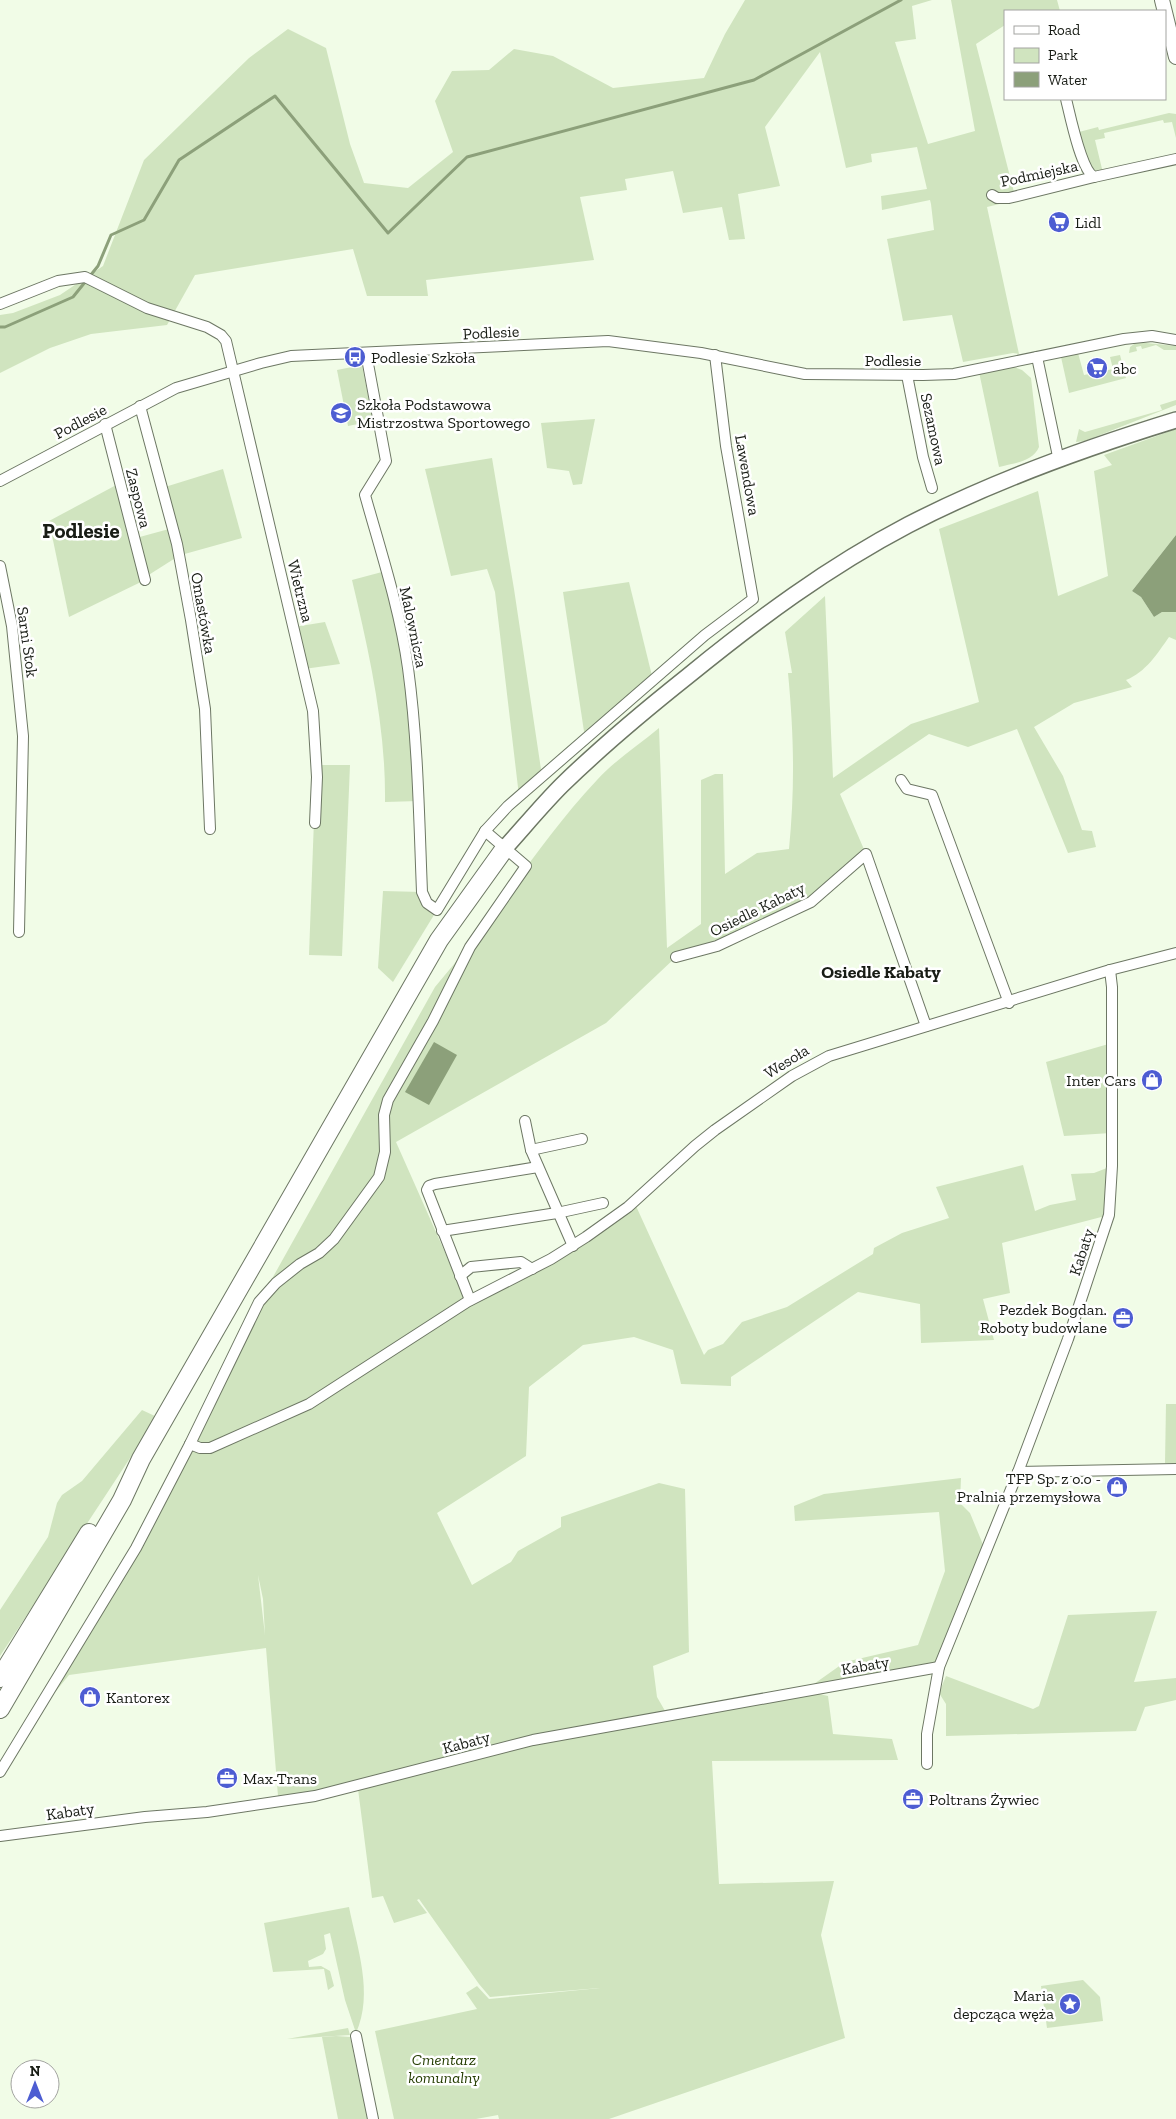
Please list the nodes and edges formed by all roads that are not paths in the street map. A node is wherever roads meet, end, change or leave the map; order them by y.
1 (1166, 16) edge
2 (1176, 57) edge
3 (1066, 100) edge
4 (1176, 159) edge
5 (1094, 177) junction
6 (992, 195) dead end
7 (0, 304) edge
8 (1176, 340) edge
9 (366, 353) junction
10 (715, 356) junction
11 (1037, 357) junction
12 (234, 370) junction
13 (907, 375) junction
14 (140, 406) junction
15 (1176, 412) edge
16 (1176, 420) edge
17 (105, 424) junction
18 (1132, 434) junction
19 (1060, 461) junction
20 (0, 481) edge
21 (932, 488) dead end
22 (0, 566) edge
23 (145, 580) dead end
24 (901, 780) dead end
25 (315, 822) dead end
26 (210, 829) dead end
27 (485, 831) junction
28 (505, 848) junction
29 (19, 932) dead end
30 (1176, 953) edge
31 (676, 957) dead end
32 (1110, 970) junction
33 (1009, 1003) junction
34 (926, 1026) junction
35 (525, 1121) dead end
36 (582, 1139) dead end
37 (532, 1150) junction
38 (538, 1167) junction
39 (603, 1203) dead end
40 (557, 1213) junction
41 (442, 1231) junction
42 (572, 1246) junction
43 (532, 1269) junction
44 (460, 1276) junction
45 (468, 1301) junction
46 (190, 1444) junction
47 (140, 1459) junction
48 (1176, 1469) edge
49 (1018, 1472) junction
50 (939, 1666) junction
51 (0, 1678) edge
52 (0, 1709) edge
53 (927, 1764) dead end
54 (0, 1772) edge
55 (0, 1836) edge
56 (356, 2036) dead end
57 (374, 2119) edge

1 - 2 main road
3 - 5 street, Podmiejska
4 - 5 street, Podmiejska
5 - 6 street, Podmiejska
7 - 12 street, Wietrzna
8 - 11 street, Podlesie
9 - 10 street, Podlesie
9 - 12 street, Podlesie
9 - 27 street, Malownicza
10 - 13 street, Podlesie
10 - 27 street, Lawendowa
11 - 13 street, Podlesie
11 - 19 street
12 - 14 street, Podlesie
12 - 25 street, Wietrzna
13 - 21 street, Sezamowa
14 - 17 street, Podlesie
14 - 26 street, Omastówka
15 - 18 main road
16 - 18 main road
17 - 20 street, Podlesie
17 - 23 street, Zaspowa
18 - 19 main road
19 - 28 main road
22 - 29 street, Sarni Stok
24 - 33 street
27 - 28 street
28 - 46 street
28 - 47 highway
30 - 32 street, Wesoła
31 - 34 street, Osiedle Kabaty
32 - 33 street, Wesoła
32 - 49 street, Kabaty
33 - 34 street, Wesoła
34 - 42 street, Wesoła
35 - 37 street
36 - 37 street
37 - 38 street
38 - 40 street
38 - 41 street
39 - 40 street
40 - 41 street
40 - 42 street
41 - 44 street
42 - 43 street, Wesoła
43 - 44 street
43 - 45 street, Wesoła
44 - 45 street
45 - 46 street, Wesoła
46 - 54 street
47 - 51 highway
47 - 52 highway
48 - 49 street
49 - 50 street, Kabaty
50 - 53 street, Kabaty
50 - 55 street, Kabaty
56 - 57 street

